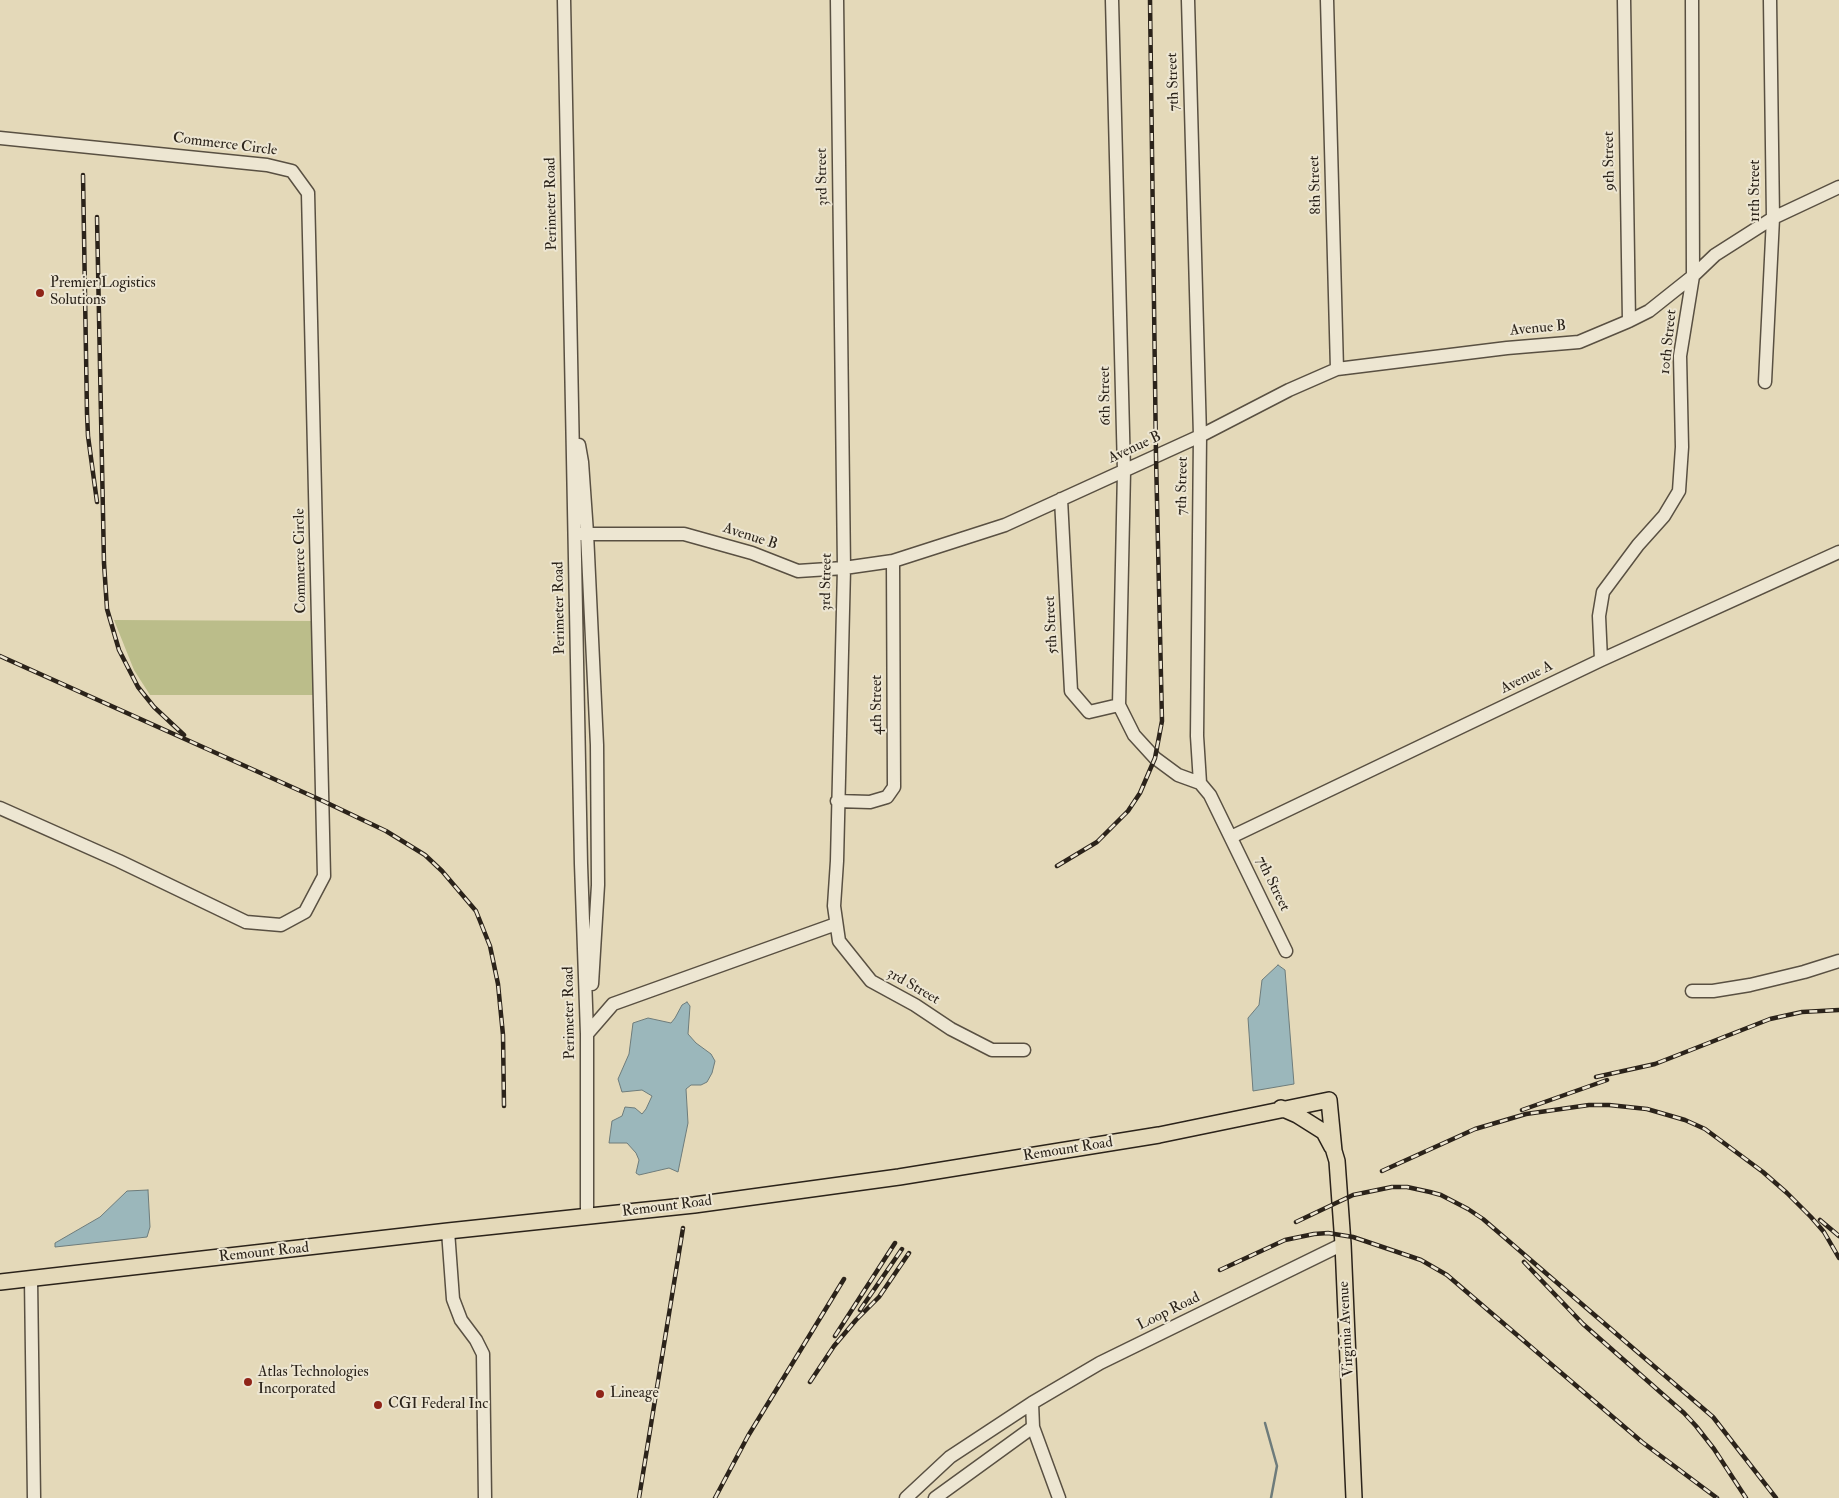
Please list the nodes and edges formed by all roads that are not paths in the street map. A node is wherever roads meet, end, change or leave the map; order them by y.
1 (564, 0) edge
2 (837, 0) edge
3 (1112, 0) edge
4 (1188, 0) edge
5 (1327, 0) edge
6 (1624, 0) edge
7 (1692, 0) edge
8 (1770, 0) edge
9 (0, 138) edge
10 (1839, 187) edge
11 (1773, 218) junction
12 (1693, 276) junction
13 (1629, 321) junction
14 (1338, 369) junction
15 (1765, 382) dead end
16 (1200, 436) junction
17 (1124, 471) junction
18 (1061, 499) junction
19 (581, 534) junction
20 (1839, 552) edge
21 (893, 561) junction
22 (844, 568) junction
23 (1601, 660) junction
24 (1119, 705) junction
25 (1200, 783) junction
26 (838, 801) junction
27 (597, 806) junction
28 (0, 808) edge
29 (580, 808) junction
30 (1231, 837) junction
31 (836, 924) junction
32 (1286, 951) dead end
33 (1839, 961) edge
34 (1692, 991) dead end
35 (587, 1020) junction
36 (587, 1034) junction
37 (1024, 1050) dead end
38 (1334, 1099) joint
39 (1281, 1108) junction
40 (1336, 1156) junction
41 (587, 1216) junction
42 (448, 1231) junction
43 (1342, 1244) junction
44 (31, 1279) junction
45 (0, 1282) edge
46 (1032, 1403) junction
47 (1033, 1427) junction
48 (34, 1498) edge
49 (485, 1498) edge
50 (906, 1498) edge
51 (934, 1498) edge
52 (1059, 1498) edge
53 (1354, 1498) edge

1 - 19 street, Perimeter Road
2 - 22 street, 3rd Street
3 - 17 street, 6th Street
4 - 16 street, 7th Street
5 - 14 street, 8th Street
6 - 13 street, 9th Street
7 - 12 street, 10th Street
8 - 11 street, 11th Street
9 - 28 street, Commerce Circle
10 - 11 street, Avenue B
11 - 12 street, Avenue B
11 - 15 street, 11th Street
12 - 13 street, Avenue B
12 - 23 street, 10th Street
13 - 14 street, Avenue B
14 - 16 street, Avenue B
16 - 17 street, Avenue B
16 - 25 street, 7th Street
17 - 18 street, Avenue B
17 - 24 street, 6th Street
18 - 21 street, Avenue B
18 - 24 street, 5th Street
19 - 22 street, Avenue B
19 - 27 street
19 - 29 street, Perimeter Road
20 - 23 street, Avenue A
21 - 22 street, Avenue B
21 - 26 street, 4th Street
22 - 26 street, 3rd Street
23 - 30 street, Avenue A
24 - 25 street, 6th Street
25 - 30 street, 7th Street
26 - 31 street, 3rd Street
27 - 29 street
27 - 35 street
29 - 35 street, Perimeter Road
30 - 32 street, 7th Street
31 - 36 street
31 - 37 street, 3rd Street
33 - 34 street
35 - 36 street, Perimeter Road
36 - 41 street, Perimeter Road
38 - 39 main road, Remount Road
38 - 40 main road, Virginia Avenue
39 - 40 main road
39 - 41 main road, Remount Road
40 - 43 main road, Virginia Avenue
41 - 42 main road, Remount Road
42 - 44 main road, Remount Road
42 - 49 street
43 - 46 street, Loop Road
43 - 53 main road, Virginia Avenue
44 - 45 main road, Remount Road
44 - 48 street
46 - 47 street
46 - 50 street, Loop Road
47 - 51 street
47 - 52 street

